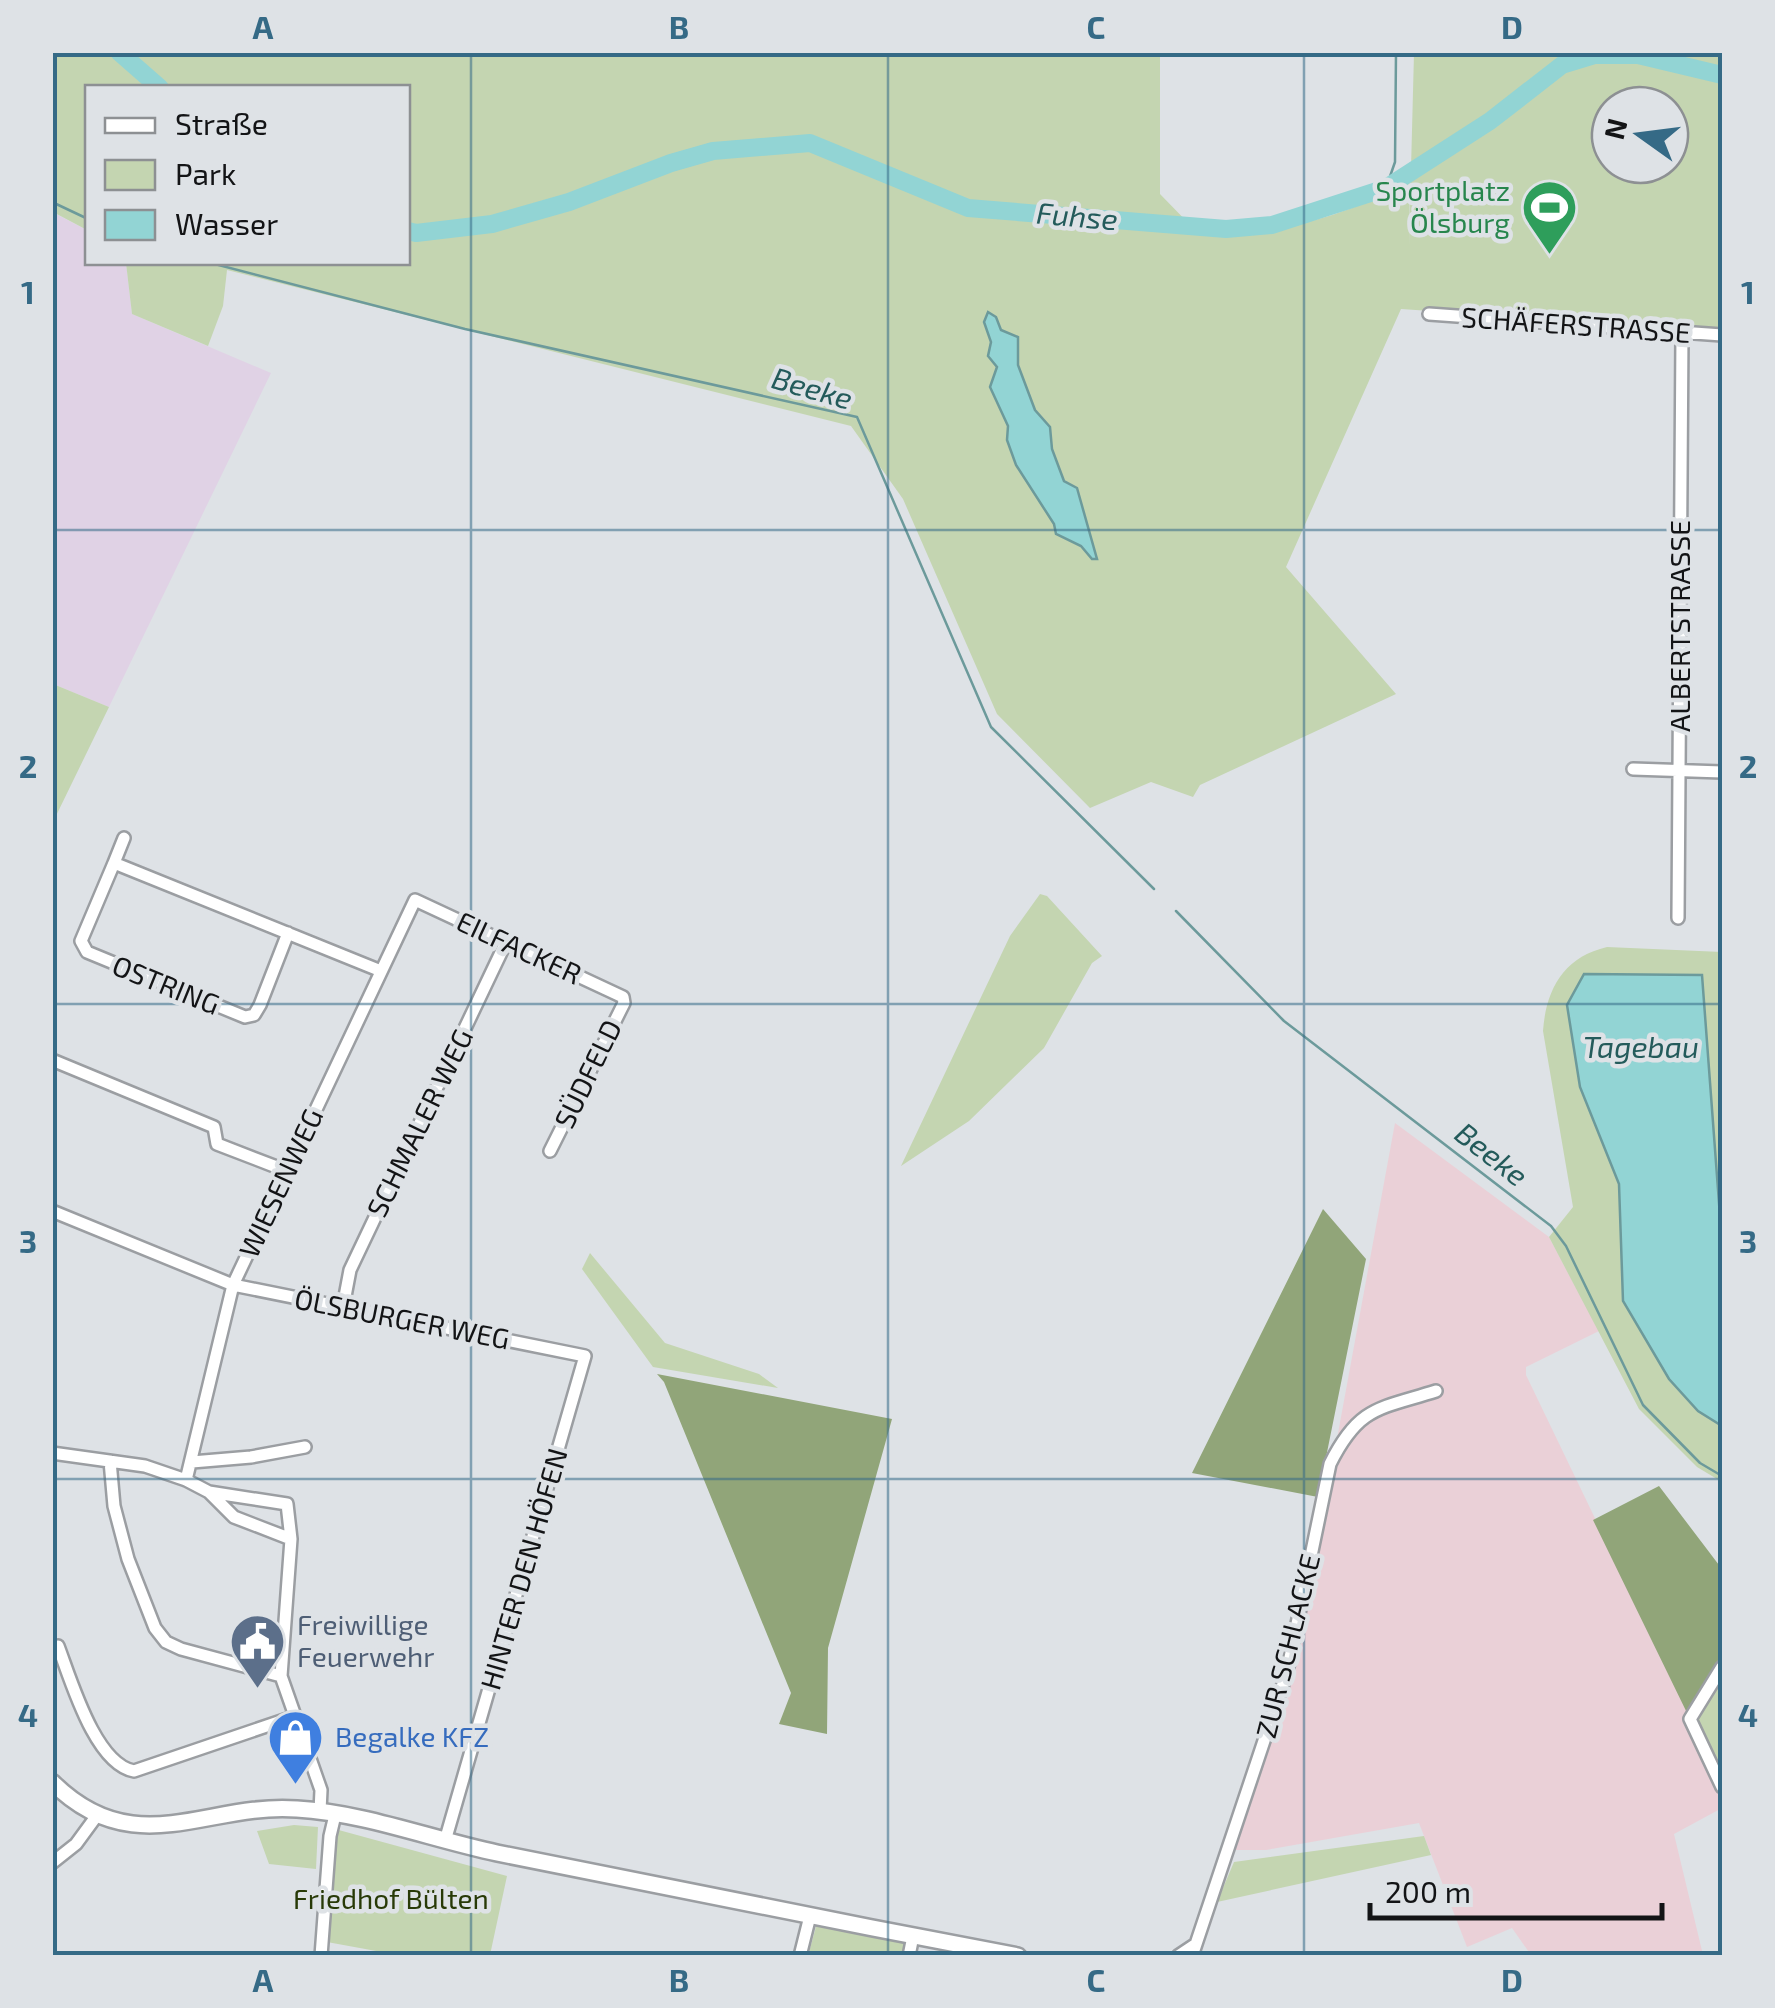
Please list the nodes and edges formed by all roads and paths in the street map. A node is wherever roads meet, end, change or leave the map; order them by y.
1 (1429, 314) dead end
2 (1682, 333) junction
3 (1722, 334) edge
4 (1633, 769) dead end
5 (1679, 772) junction
6 (1722, 772) edge
7 (124, 838) dead end
8 (114, 863) junction
9 (415, 900) joint
10 (1678, 918) dead end
11 (288, 933) junction
12 (506, 942) junction
13 (382, 971) junction
14 (623, 997) joint
15 (52, 1060) edge
16 (550, 1151) dead end
17 (287, 1171) junction
18 (52, 1211) edge
19 (233, 1285) junction
20 (343, 1307) junction
21 (585, 1356) joint
22 (1436, 1391) dead end
23 (305, 1447) dead end
24 (52, 1453) edge
25 (110, 1461) junction
26 (192, 1462) junction
27 (186, 1480) junction
28 (208, 1492) junction
29 (291, 1539) junction
30 (52, 1648) edge
31 (1722, 1666) edge
32 (281, 1676) junction
33 (296, 1716) junction
34 (52, 1782) edge
35 (1722, 1787) edge
36 (327, 1813) junction
37 (98, 1814) junction
38 (445, 1841) junction
39 (52, 1863) edge
40 (810, 1916) junction
41 (913, 1936) junction
42 (1194, 1950) edge
43 (321, 1956) edge
44 (800, 1956) edge
45 (909, 1956) edge
46 (1018, 1956) edge
47 (1178, 1956) edge

1 - 2 street, SCHÄFERSTRASSE
2 - 3 street, SCHÄFERSTRASSE
2 - 5 street, ALBERTSTRASSE
4 - 5 street
5 - 6 street
5 - 10 street, ALBERTSTRASSE
7 - 8 street, OSTRING
8 - 11 street
8 - 11 street, OSTRING
9 - 12 street, EILFACKER
9 - 13 street, WIESENWEG
11 - 13 street
12 - 14 street, EILFACKER
12 - 20 street, SCHMALER WEG
13 - 17 street, WIESENWEG
14 - 16 street, SÜDFELD
15 - 17 street
17 - 19 street, WIESENWEG
18 - 19 street, ÖLSBURGER WEG
19 - 20 street, ÖLSBURGER WEG
19 - 26 street, WIESENWEG
20 - 21 street, ÖLSBURGER WEG
21 - 38 street, HINTER DEN HÖFEN
22 - 42 street, ZUR SCHLACKE
23 - 26 street
24 - 25 street
25 - 27 street
25 - 32 street
26 - 27 street, WIESENWEG
27 - 28 street
28 - 29 street
28 - 29 street
29 - 32 street
30 - 33 street
31 - 35 street
32 - 33 street
33 - 36 street
34 - 37 street
36 - 37 street
36 - 38 street
36 - 43 street
37 - 39 street
38 - 40 street
40 - 41 street
40 - 44 street
41 - 45 street
41 - 46 street
42 - 47 street

